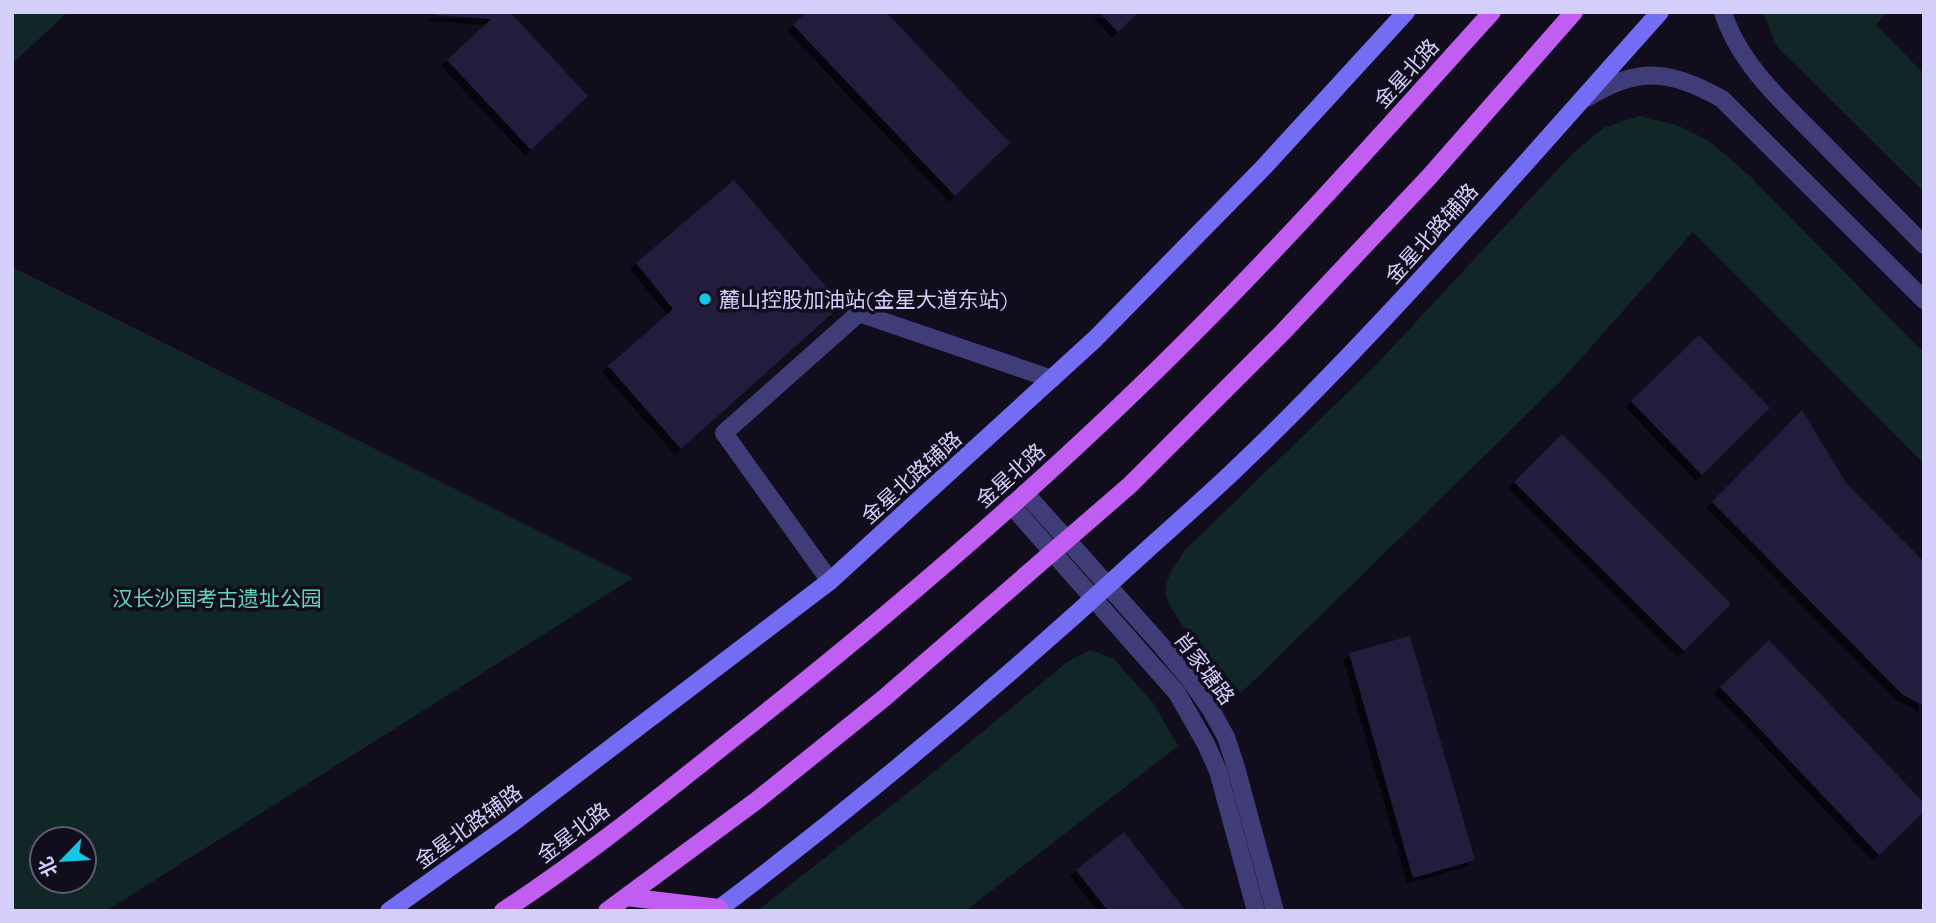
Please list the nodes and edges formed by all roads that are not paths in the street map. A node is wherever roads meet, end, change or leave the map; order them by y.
1 (1406, 12) edge
2 (1492, 12) edge
3 (1574, 12) edge
4 (1660, 12) edge
5 (1723, 12) edge
6 (1578, 104) junction
7 (1924, 244) edge
8 (1924, 300) edge
9 (1052, 379) junction
10 (1018, 499) junction
11 (1059, 546) junction
12 (830, 581) junction
13 (1108, 586) junction
14 (1094, 598) junction
15 (626, 897) junction
16 (717, 910) edge
17 (389, 911) edge
18 (503, 911) edge
19 (607, 911) edge
20 (1256, 911) edge
21 (1275, 911) edge

1 - 9 main road, 金星北路辅路
2 - 10 main road, 金星北路
3 - 11 main road
4 - 6 main road, 金星北路辅路
5 - 7 street
6 - 8 street
6 - 13 main road, 金星北路辅路
9 - 12 main road, 金星北路辅路
9 - 12 street
10 - 11 street, 肖家塘路
10 - 18 main road, 金星北路
11 - 13 street, 肖家塘路
11 - 14 street, 肖家塘路
11 - 15 main road
12 - 17 main road, 金星北路辅路
13 - 14 main road, 金星北路辅路
13 - 21 street, 肖家塘路
14 - 16 main road, 金星北路辅路
14 - 20 street, 肖家塘路
15 - 16 main road
15 - 19 main road

